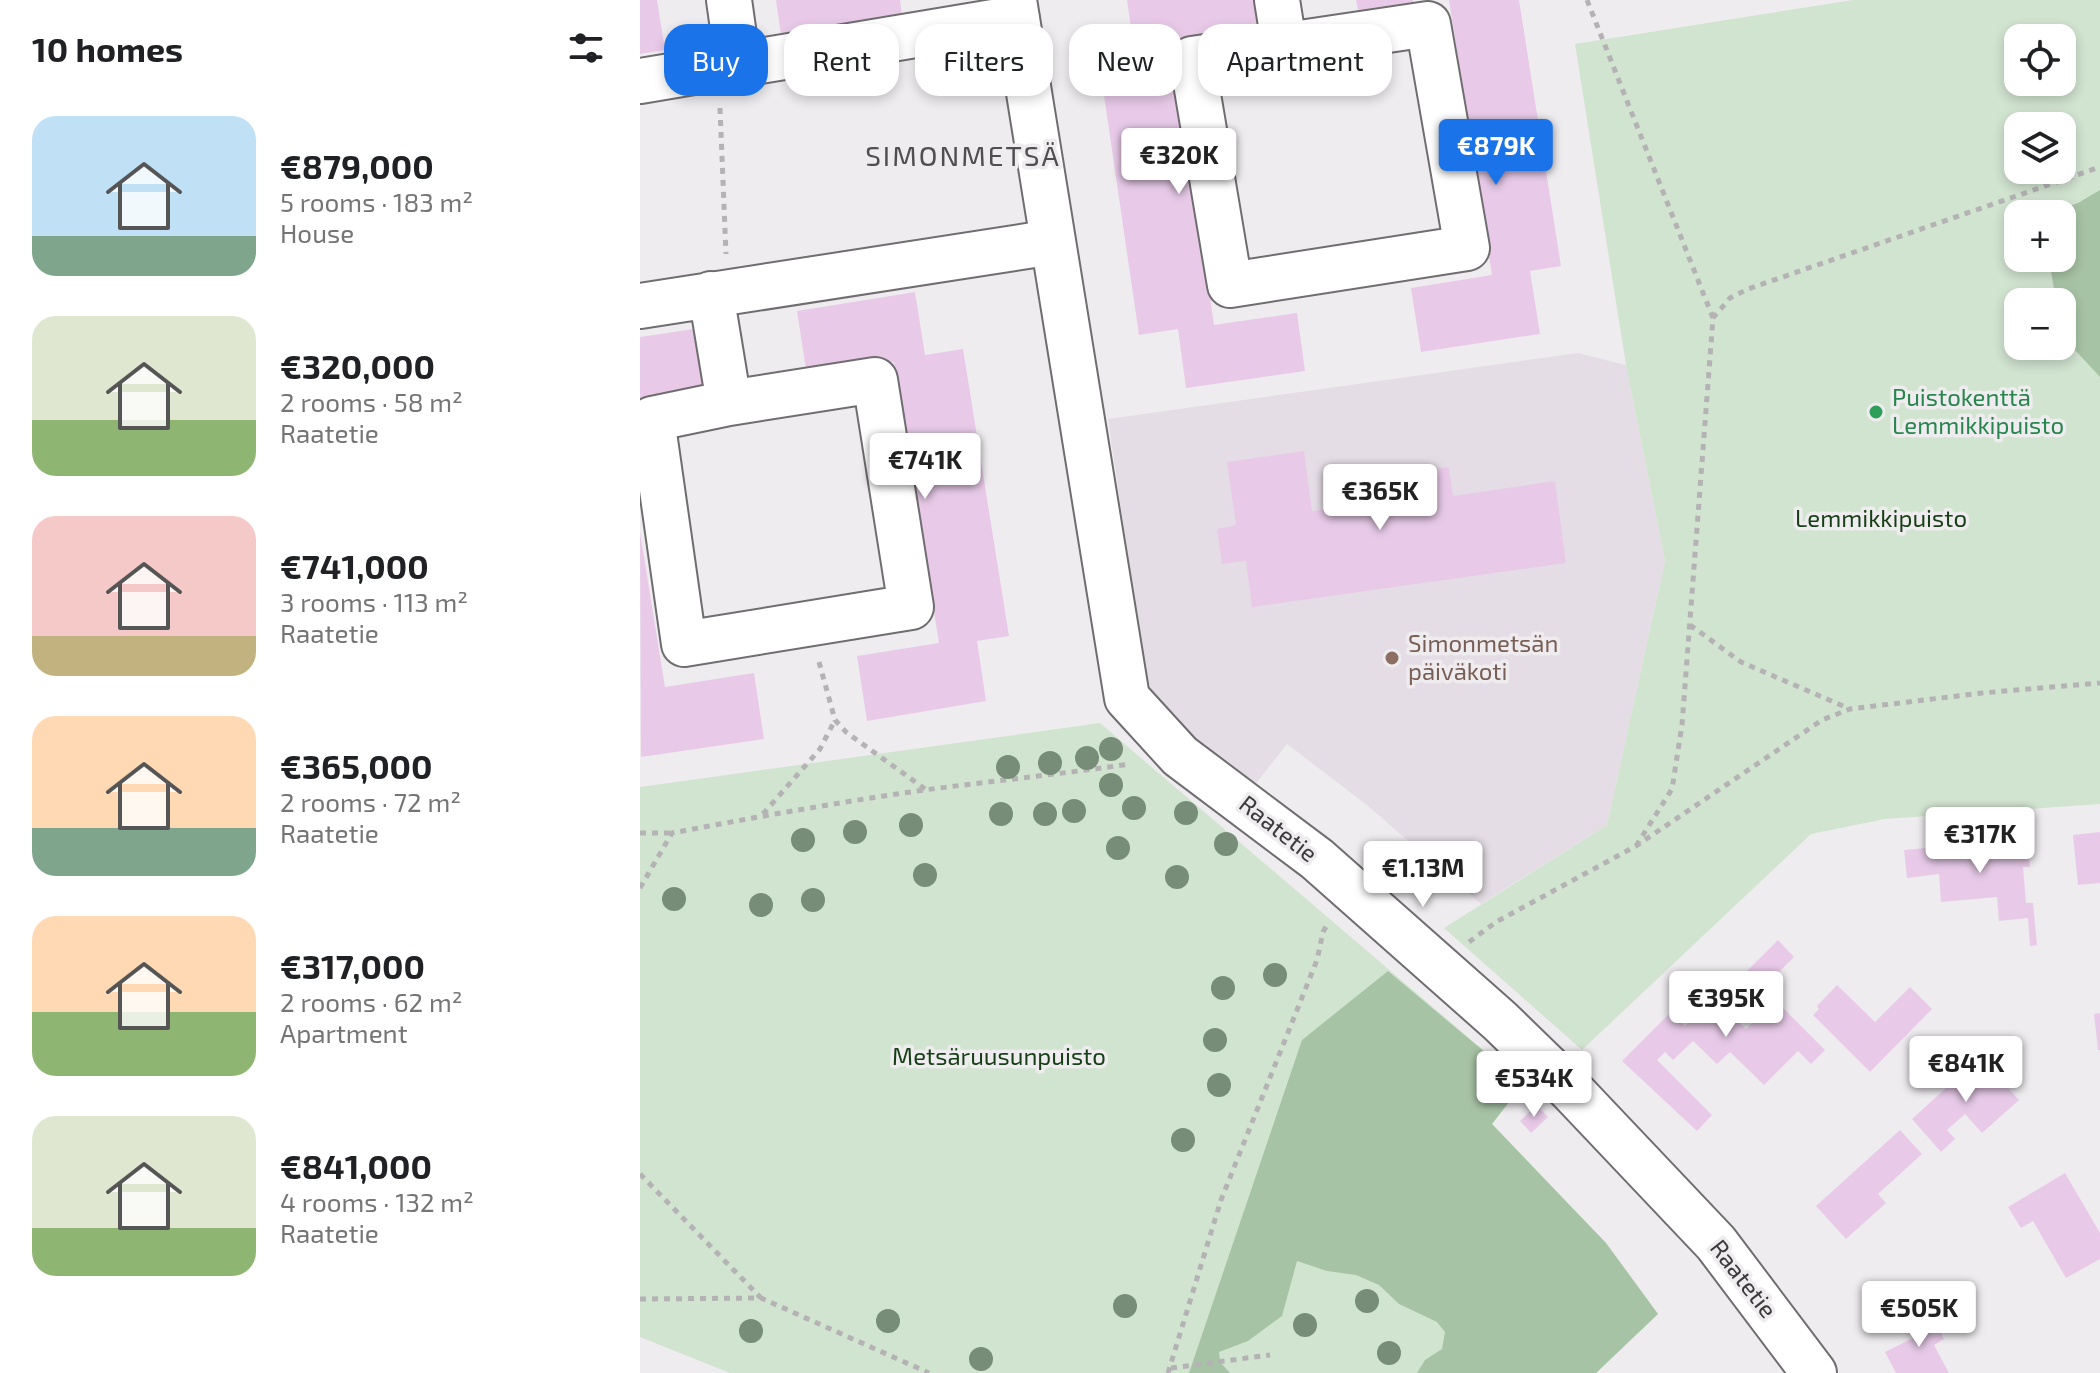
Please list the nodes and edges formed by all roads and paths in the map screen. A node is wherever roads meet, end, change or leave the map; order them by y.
1 (729, 0) edge
2 (1277, 0) edge
3 (1587, 0) edge
4 (1016, 9) edge
5 (729, 24) edge
6 (1281, 24) edge
7 (1284, 44) joint
8 (768, 57) edge
9 (664, 77) edge
10 (640, 81) edge
11 (727, 96) edge
12 (2100, 167) edge
13 (1053, 242) junction
14 (719, 293) junction
15 (640, 306) edge
16 (1713, 318) junction
17 (729, 403) junction
18 (809, 622) junction
19 (1689, 624) junction
20 (2100, 683) edge
21 (1850, 709) junction
22 (835, 720) junction
23 (1180, 756) junction
24 (926, 790) junction
25 (762, 815) junction
26 (640, 833) edge
27 (672, 833) junction
28 (1636, 846) junction
29 (640, 888) edge
30 (1349, 888) junction
31 (1437, 968) junction
32 (640, 1174) edge
33 (761, 1298) junction
34 (640, 1299) edge
35 (1270, 1355) dead end
36 (1169, 1370) edge
37 (929, 1373) edge
38 (1814, 1373) edge

1 - 5 street
2 - 6 street
3 - 16 path
4 - 8 street
4 - 13 street, Raatetie
7 - 7 street
9 - 10 street
11 - 14 path
12 - 16 path
13 - 14 street
13 - 23 street, Raatetie
14 - 15 street
14 - 17 street
16 - 19 path
17 - 18 street
17 - 18 street
18 - 22 path
19 - 21 path
19 - 28 path
20 - 21 path
21 - 28 path
22 - 24 path
22 - 25 path
23 - 24 path
23 - 30 street, Raatetie
24 - 25 path
25 - 27 path
26 - 27 path
27 - 29 path
28 - 31 path
30 - 31 street, Raatetie
30 - 36 path
31 - 38 street, Raatetie
32 - 33 path
33 - 34 path
33 - 37 path
35 - 36 path

